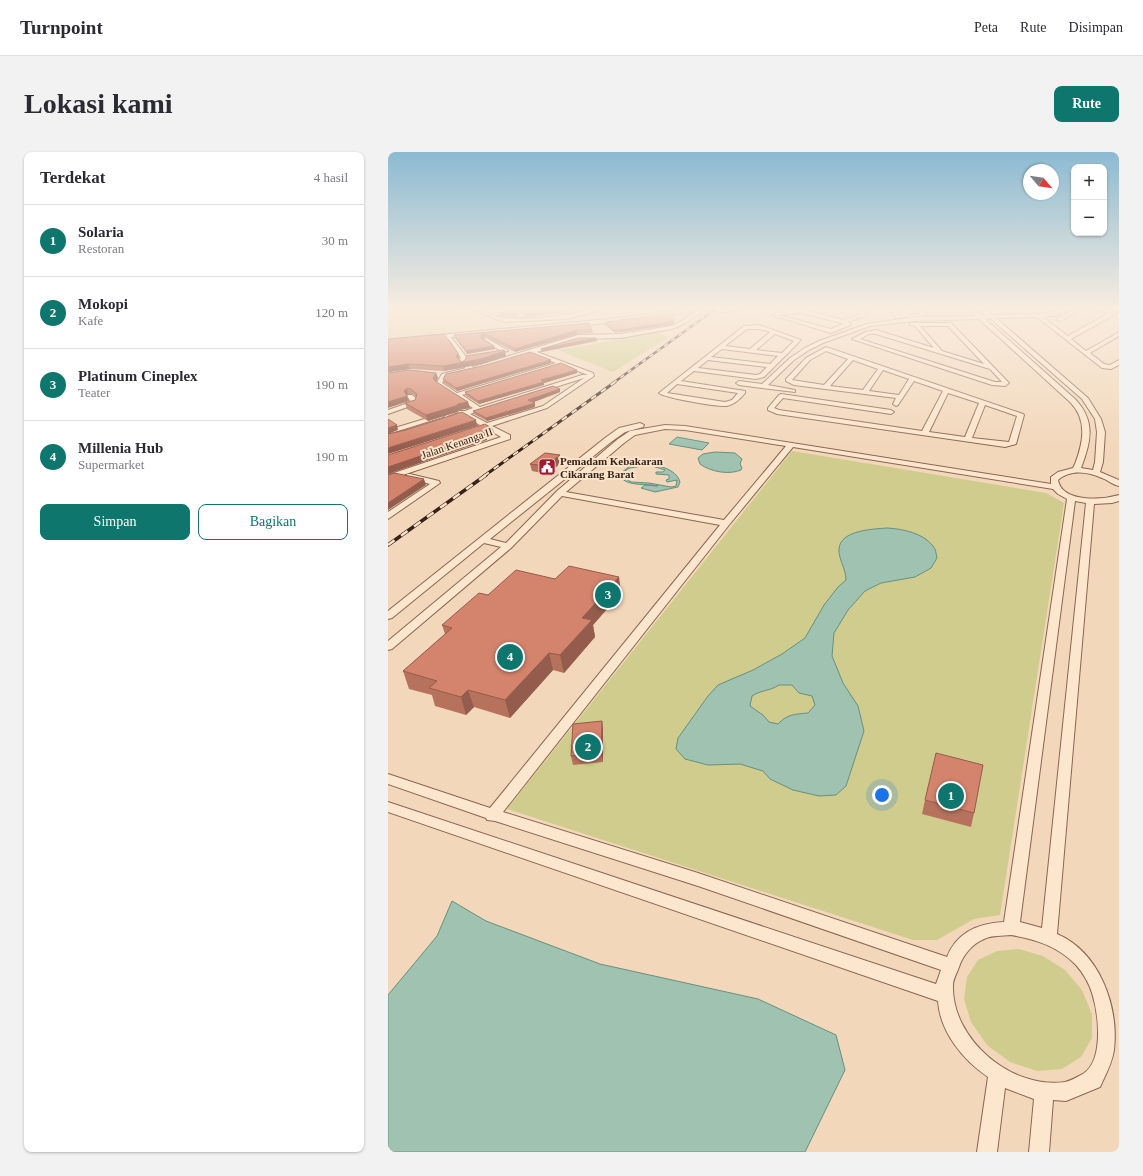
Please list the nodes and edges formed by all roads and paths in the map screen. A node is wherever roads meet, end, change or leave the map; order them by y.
1 (464, 355) edge
2 (518, 355) edge
3 (542, 355) joint
4 (710, 355) edge
5 (783, 355) edge
6 (800, 355) edge
7 (815, 355) edge
8 (842, 355) edge
9 (903, 355) edge
10 (949, 355) edge
11 (978, 355) edge
12 (1022, 355) edge
13 (1036, 355) edge
14 (1088, 355) edge
15 (514, 356) joint
16 (705, 358) junction
17 (852, 358) junction
18 (1119, 362) edge
19 (563, 363) junction
20 (771, 366) junction
21 (882, 367) junction
22 (991, 368) junction
23 (472, 369) junction
24 (692, 369) junction
25 (588, 373) junction
26 (435, 374) edge
27 (444, 375) junction
28 (746, 376) junction
29 (913, 378) junction
30 (675, 382) junction
31 (740, 383) junction
32 (439, 384) junction
33 (806, 384) junction
34 (764, 386) junction
35 (826, 387) junction
36 (946, 389) junction
37 (732, 390) junction
38 (799, 392) junction
39 (864, 393) junction
40 (456, 395) junction
41 (410, 396) edge
42 (900, 397) junction
43 (794, 398) junction
44 (983, 401) junction
45 (476, 407) junction
46 (388, 412) edge
47 (461, 412) junction
48 (388, 417) edge
49 (887, 420) junction
50 (487, 426) junction
51 (407, 429) junction
52 (388, 432) edge
53 (464, 433) edge
54 (925, 433) junction
55 (388, 437) edge
56 (968, 440) junction
57 (791, 445) junction
58 (1076, 471) junction
59 (1096, 473) junction
60 (401, 474) junction
61 (388, 478) edge
62 (1054, 483) junction
63 (1119, 484) edge
64 (560, 493) junction
65 (1071, 497) junction
66 (1119, 498) edge
67 (1090, 502) junction
68 (388, 516) edge
69 (726, 523) junction
70 (482, 540) junction
71 (508, 546) junction
72 (388, 616) edge
73 (388, 648) edge
74 (388, 779) edge
75 (388, 807) edge
76 (492, 816) junction
77 (1011, 928) junction
78 (1049, 937) junction
79 (948, 965) junction
80 (944, 995) junction
81 (997, 1075) junction
82 (1044, 1092) junction
83 (987, 1152) edge
84 (1039, 1152) edge

1 - 23 street
2 - 15 street
3 - 19 street
3 - 32 street
4 - 16 street
5 - 20 street
6 - 34 street
7 - 33 street
8 - 17 street
9 - 22 street
10 - 22 street
11 - 22 street
12 - 58 street
13 - 59 street
14 - 18 street
15 - 23 street
16 - 20 street
16 - 24 street
17 - 21 street
17 - 35 street
19 - 25 street
19 - 40 street
20 - 28 street
21 - 29 street
21 - 39 street
23 - 27 street
24 - 28 street
24 - 30 street
25 - 45 street
25 - 50 street
26 - 27 street
27 - 32 street
28 - 31 street
29 - 36 street
29 - 42 street
30 - 37 street
30 - 37 street
31 - 34 street
31 - 37 street
32 - 40 street
33 - 35 street
33 - 38 street
34 - 38 street
35 - 39 street
36 - 44 street
36 - 54 street
38 - 43 street
39 - 42 street
40 - 45 street
41 - 46 street
42 - 49 street
43 - 49 street
43 - 49 street
44 - 56 street
44 - 56 street
45 - 47 street
47 - 50 street, Jalan Kenanga II
47 - 51 street
48 - 51 street
49 - 54 street
50 - 53 street
50 - 60 street, Jalan Kenanga II
51 - 52 street
51 - 55 street
54 - 56 street
57 - 62 street
57 - 64 street
57 - 69 street
58 - 59 street
58 - 62 street
59 - 63 street
60 - 61 street, Jalan Kenanga II
60 - 68 street
62 - 65 street
62 - 70 street
64 - 69 street
64 - 71 street
65 - 67 street
65 - 77 street
66 - 67 street
67 - 78 street
69 - 76 street
70 - 71 street
70 - 72 street
71 - 73 street
74 - 76 street
75 - 80 street
76 - 79 street
77 - 78 street
77 - 79 street
78 - 82 street
79 - 80 street
80 - 81 street
81 - 82 street
81 - 83 street
82 - 84 street

